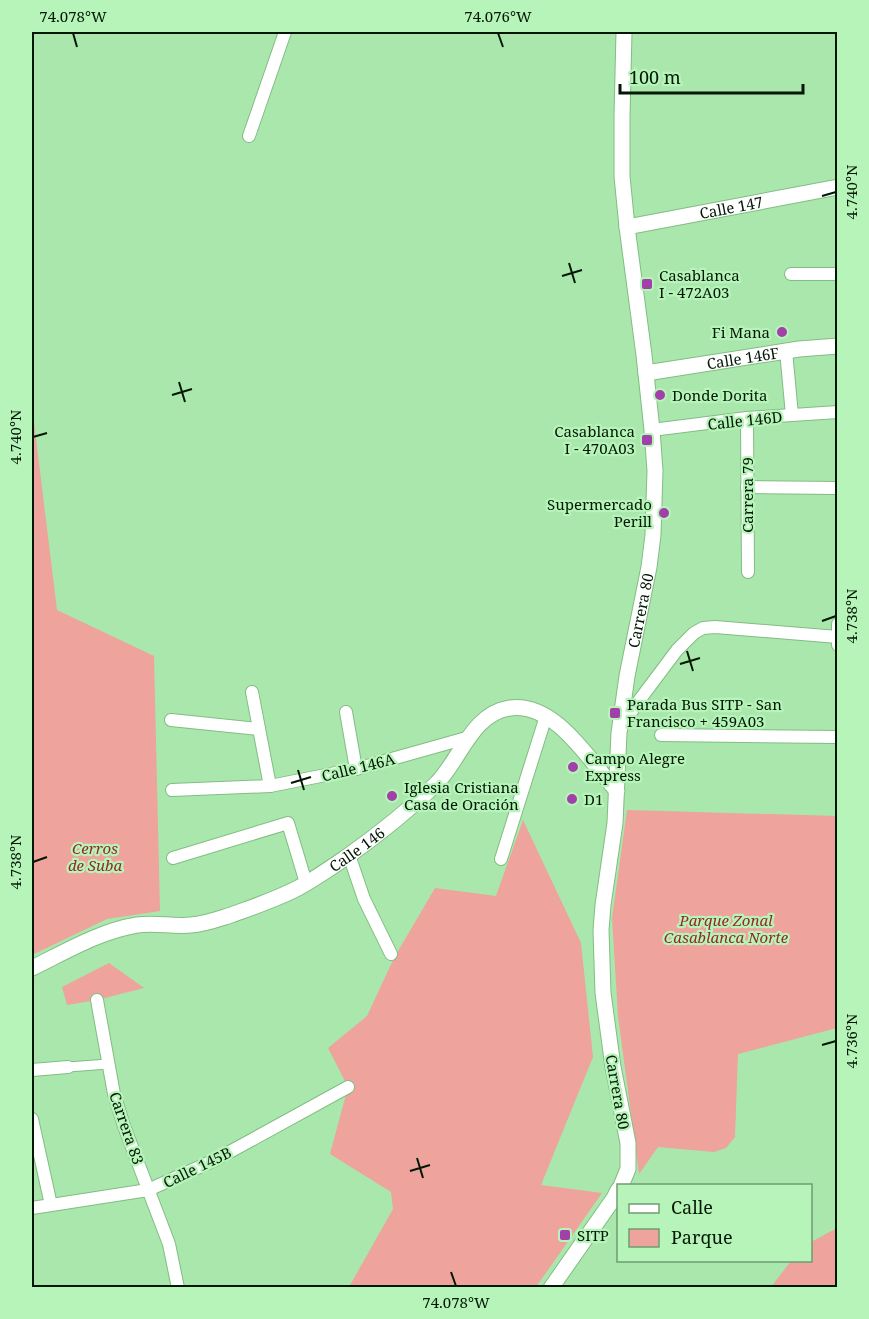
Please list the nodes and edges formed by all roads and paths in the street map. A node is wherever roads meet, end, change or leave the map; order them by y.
1 (285, 32) edge
2 (624, 32) edge
3 (249, 136) dead end
4 (837, 187) edge
5 (627, 227) junction
6 (791, 274) dead end
7 (837, 274) edge
8 (837, 346) edge
9 (786, 351) junction
10 (646, 373) junction
11 (837, 412) edge
12 (792, 416) junction
13 (747, 418) junction
14 (652, 430) junction
15 (747, 487) junction
16 (837, 488) edge
17 (748, 572) dead end
18 (837, 624) edge
19 (837, 637) edge
20 (837, 645) edge
21 (252, 692) dead end
22 (346, 712) dead end
23 (546, 716) junction
24 (171, 720) dead end
25 (259, 729) junction
26 (618, 733) junction
27 (661, 735) dead end
28 (470, 737) junction
29 (837, 737) edge
30 (356, 769) junction
31 (270, 786) junction
32 (172, 790) dead end
33 (617, 791) junction
34 (349, 855) junction
35 (173, 858) dead end
36 (501, 859) dead end
37 (306, 883) junction
38 (391, 954) dead end
39 (32, 968) edge
40 (97, 1000) dead end
41 (108, 1064) junction
42 (68, 1067) joint
43 (32, 1070) edge
44 (348, 1087) dead end
45 (32, 1119) edge
46 (621, 1184) edge
47 (148, 1190) junction
48 (617, 1192) edge
49 (51, 1205) junction
50 (32, 1208) edge
51 (177, 1287) edge
52 (551, 1287) edge

1 - 3 street
2 - 5 street, Carrera 80
4 - 5 street, Calle 147
5 - 10 street, Carrera 80
6 - 7 street
8 - 9 street, Calle 146F
9 - 10 street, Calle 146F
9 - 12 street
10 - 14 street, Carrera 80
11 - 12 street, Calle 146D
12 - 13 street, Calle 146D
13 - 14 street, Calle 146D
13 - 15 street, Carrera 79
14 - 26 street, Carrera 80
15 - 16 street
15 - 17 street, Carrera 79
18 - 19 street
19 - 20 street
19 - 26 street
21 - 25 street
22 - 30 street
23 - 28 street, Calle 146
23 - 33 street, Calle 146
23 - 36 street
24 - 25 street
25 - 31 street
26 - 33 street, Carrera 80
27 - 29 street
28 - 30 street, Calle 146A
28 - 34 street, Calle 146
30 - 31 street, Calle 146A
31 - 32 street, Calle 146A
33 - 46 street, Carrera 80
34 - 37 street, Calle 146
34 - 38 street
35 - 37 street
37 - 39 street, Calle 146
40 - 41 street, Carrera 83
41 - 42 street
41 - 47 street, Carrera 83
42 - 43 street
44 - 47 street, Calle 145B
45 - 49 street
47 - 49 street, Calle 145B
47 - 51 street, Carrera 83
48 - 52 street
49 - 50 street, Calle 145B

